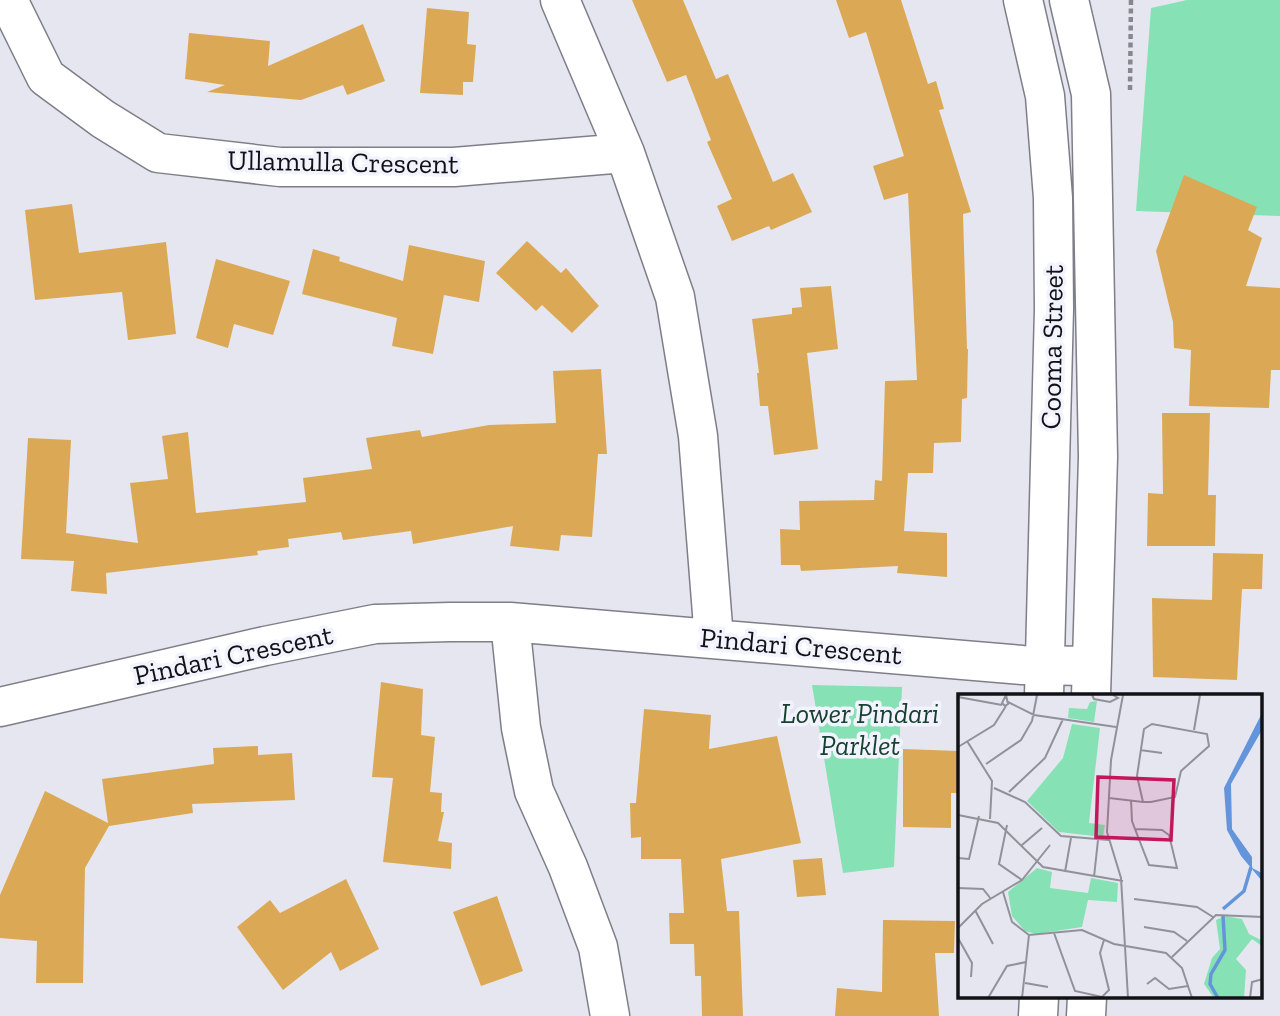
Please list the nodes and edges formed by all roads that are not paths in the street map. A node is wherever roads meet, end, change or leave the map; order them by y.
1 (8, 0) edge
2 (560, 0) edge
3 (1023, 0) edge
4 (1069, 0) edge
5 (625, 153) junction
6 (510, 622) junction
7 (714, 639) junction
8 (1044, 680) edge
9 (1091, 681) edge
10 (0, 707) edge
11 (1039, 998) edge
12 (1087, 998) edge
13 (610, 1016) edge
14 (1038, 1016) edge
15 (1086, 1016) edge

1 - 5 street, Ullamulla Crescent
2 - 5 street
3 - 8 street, Cooma Street
4 - 9 street, Cooma Street
5 - 7 street
6 - 7 street, Pindari Crescent
6 - 10 street, Pindari Crescent
6 - 13 street
7 - 8 street, Pindari Crescent
8 - 9 street, Pindari Crescent
11 - 14 street
12 - 15 street

